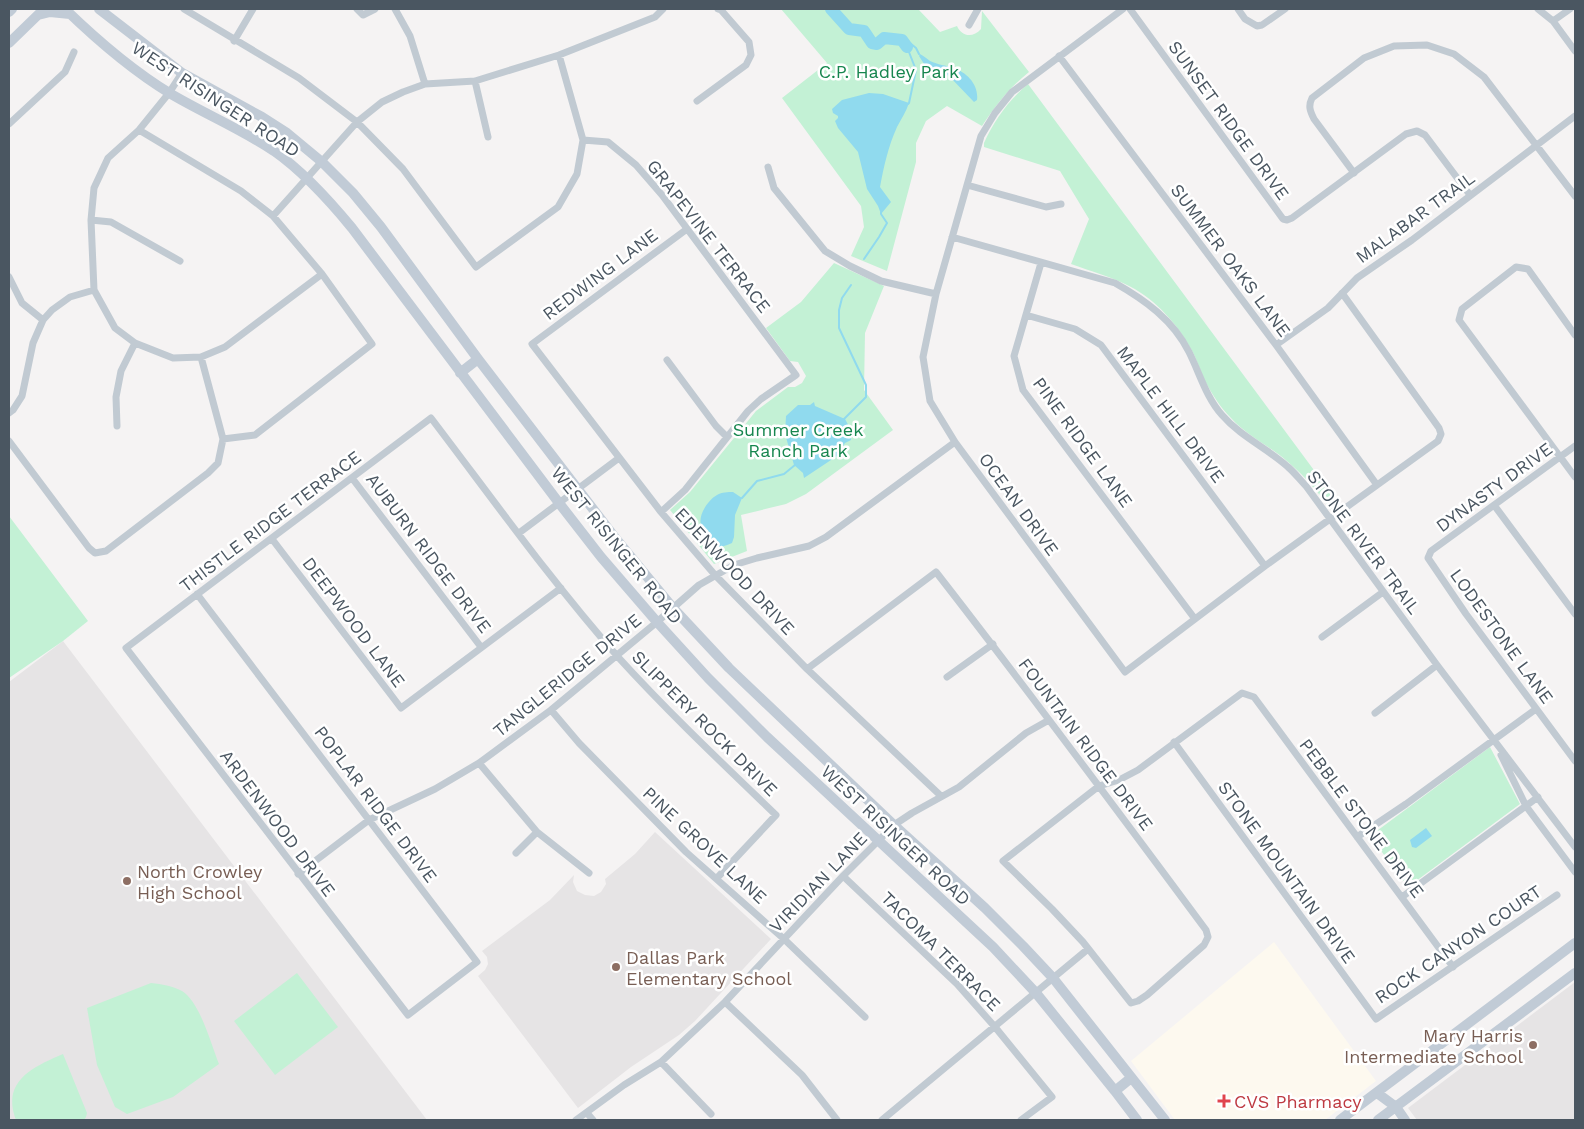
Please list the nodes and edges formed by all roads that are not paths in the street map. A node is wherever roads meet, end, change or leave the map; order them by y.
1 (12, 9) edge
2 (98, 9) edge
3 (184, 9) edge
4 (252, 9) edge
5 (357, 9) edge
6 (375, 9) edge
7 (395, 9) edge
8 (664, 9) edge
9 (718, 9) edge
10 (978, 9) edge
11 (1123, 9) edge
12 (1130, 9) edge
13 (1238, 9) edge
14 (1285, 9) edge
15 (1538, 9) edge
16 (1570, 9) edge
17 (9, 12) edge
18 (40, 12) edge
19 (68, 12) edge
20 (1553, 21) junction
21 (969, 26) dead end
22 (234, 40) junction
23 (9, 43) edge
24 (1575, 51) edge
25 (74, 52) dead end
26 (559, 55) junction
27 (1059, 56) junction
28 (182, 73) junction
29 (475, 81) junction
30 (425, 84) junction
31 (170, 93) junction
32 (698, 101) dead end
33 (1575, 116) edge
34 (358, 122) junction
35 (9, 124) edge
36 (139, 130) junction
37 (488, 137) dead end
38 (584, 140) junction
39 (1537, 145) junction
40 (322, 162) junction
41 (768, 167) dead end
42 (1354, 173) junction
43 (307, 179) junction
44 (967, 185) junction
45 (1470, 195) junction
46 (1575, 196) edge
47 (1061, 204) dead end
48 (273, 216) junction
49 (91, 220) junction
50 (686, 229) junction
51 (952, 237) junction
52 (180, 261) dead end
53 (1041, 262) junction
54 (322, 274) junction
55 (9, 277) edge
56 (94, 290) junction
57 (936, 294) junction
58 (1342, 294) junction
59 (1026, 315) junction
60 (43, 320) junction
61 (1575, 335) edge
62 (135, 343) junction
63 (532, 344) joint
64 (1276, 346) junction
65 (201, 357) junction
66 (478, 359) junction
67 (666, 360) dead end
68 (460, 373) junction
69 (9, 413) edge
70 (431, 418) joint
71 (117, 426) dead end
72 (727, 437) junction
73 (224, 439) junction
74 (9, 441) edge
75 (955, 442) junction
76 (1575, 446) edge
77 (1561, 457) junction
78 (619, 458) junction
79 (1575, 477) edge
80 (352, 478) junction
81 (1377, 485) junction
82 (578, 489) junction
83 (559, 503) junction
84 (1494, 505) junction
85 (661, 512) junction
86 (1331, 519) junction
87 (519, 533) junction
88 (272, 539) junction
89 (1431, 551) joint
90 (1265, 566) junction
91 (714, 575) junction
92 (561, 588) junction
93 (1382, 592) junction
94 (197, 594) junction
95 (673, 608) junction
96 (1575, 614) edge
97 (1195, 619) junction
98 (657, 622) junction
99 (1322, 637) dead end
100 (992, 644) junction
101 (481, 647) junction
102 (126, 648) joint
103 (617, 656) junction
104 (1436, 665) junction
105 (807, 669) junction
106 (947, 677) dead end
107 (1536, 708) junction
108 (551, 710) junction
109 (1375, 713) dead end
110 (1049, 720) junction
111 (1493, 739) junction
112 (1174, 742) junction
113 (1575, 761) edge
114 (479, 763) junction
115 (1099, 786) junction
116 (941, 796) junction
117 (1538, 798) junction
118 (1526, 806) junction
119 (370, 820) junction
120 (894, 825) junction
121 (537, 832) junction
122 (1357, 837) junction
123 (878, 841) junction
124 (1575, 847) edge
125 (516, 853) dead end
126 (1575, 872) edge
127 (589, 873) dead end
128 (298, 874) junction
129 (843, 876) junction
130 (717, 878) junction
131 (1557, 895) dead end
132 (1402, 897) junction
133 (784, 939) junction
134 (1575, 943) edge
135 (1088, 949) junction
136 (1453, 967) junction
137 (1575, 972) edge
138 (1053, 978) junction
139 (1036, 993) junction
140 (725, 1002) junction
141 (408, 1016) joint
142 (865, 1018) dead end
143 (1376, 1019) joint
144 (995, 1027) junction
145 (661, 1062) junction
146 (1132, 1078) junction
147 (1115, 1091) junction
148 (1377, 1093) junction
149 (1396, 1107) junction
150 (587, 1113) junction
151 (711, 1114) dead end
152 (576, 1120) edge
153 (593, 1120) edge
154 (837, 1120) edge
155 (882, 1120) edge
156 (1021, 1120) edge
157 (1136, 1120) edge
158 (1165, 1120) edge
159 (1340, 1120) edge
160 (1378, 1120) edge
161 (1405, 1120) edge

1 - 17 main road
2 - 28 main road, WEST RISINGER ROAD
3 - 22 street
4 - 22 street
5 - 6 street
7 - 30 street
8 - 26 street
9 - 32 street
10 - 21 street
11 - 27 street, OCEAN DRIVE
12 - 42 street, SUNSET RIDGE DRIVE
13 - 14 street
15 - 20 street
16 - 20 street
18 - 19 main road
18 - 23 main road
19 - 31 main road, WEST RISINGER ROAD
20 - 24 street
22 - 34 street
25 - 35 street
26 - 29 street
26 - 38 street
27 - 44 street, OCEAN DRIVE
27 - 64 street, SUMMER OAKS LANE
28 - 31 street
28 - 40 main road, WEST RISINGER ROAD
29 - 30 street
29 - 37 street
30 - 34 street
31 - 36 street
31 - 43 main road, WEST RISINGER ROAD
33 - 39 street, MALABAR TRAIL
34 - 38 street
34 - 40 street
36 - 48 street
36 - 49 street
38 - 50 street, GRAPEVINE TERRACE
39 - 42 street
39 - 45 street, MALABAR TRAIL
39 - 46 street
40 - 43 street
40 - 66 main road, WEST RISINGER ROAD
41 - 57 street
42 - 45 street, SUNSET RIDGE DRIVE
43 - 48 street
43 - 68 main road, WEST RISINGER ROAD
44 - 47 street
44 - 51 street, OCEAN DRIVE
45 - 58 street, MALABAR TRAIL
48 - 54 street
49 - 52 street
49 - 56 street
50 - 63 street, REDWING LANE
50 - 72 street, GRAPEVINE TERRACE
51 - 53 street, STONE RIVER TRAIL
51 - 57 street, OCEAN DRIVE
53 - 59 street, PINE RIDGE LANE
53 - 86 street, STONE RIVER TRAIL
54 - 65 street
54 - 73 street
55 - 60 street
56 - 60 street
56 - 62 street
57 - 75 street, OCEAN DRIVE
58 - 64 street, MALABAR TRAIL
58 - 81 street, OCEAN DRIVE
59 - 90 street, MAPLE HILL DRIVE
59 - 97 street, PINE RIDGE LANE
60 - 69 street
61 - 77 street
62 - 65 street
62 - 71 street
63 - 78 street, EDENWOOD DRIVE
64 - 81 street, SUMMER OAKS LANE
65 - 73 street
66 - 68 main road
66 - 82 main road, WEST RISINGER ROAD
67 - 72 street
68 - 83 main road, WEST RISINGER ROAD
70 - 80 street, THISTLE RIDGE TERRACE
70 - 87 street, SLIPPERY ROCK DRIVE
72 - 85 street
73 - 74 street
75 - 91 street, TANGLERIDGE DRIVE
75 - 97 street, OCEAN DRIVE
76 - 77 street, DYNASTY DRIVE
77 - 79 street
77 - 84 street, DYNASTY DRIVE
78 - 82 street
78 - 85 street, EDENWOOD DRIVE
80 - 88 street, THISTLE RIDGE TERRACE
80 - 101 street, AUBURN RIDGE DRIVE
81 - 86 street, OCEAN DRIVE
82 - 83 street
82 - 95 main road, WEST RISINGER ROAD
83 - 87 street
83 - 98 main road, WEST RISINGER ROAD
84 - 89 street, DYNASTY DRIVE
84 - 96 street
85 - 91 street, EDENWOOD DRIVE
86 - 90 street, OCEAN DRIVE
86 - 93 street, STONE RIVER TRAIL
87 - 92 street, SLIPPERY ROCK DRIVE
88 - 94 street, THISTLE RIDGE TERRACE
88 - 101 street, DEEPWOOD LANE
89 - 107 street, LODESTONE LANE
90 - 97 street, OCEAN DRIVE
91 - 95 street, TANGLERIDGE DRIVE
91 - 105 street, EDENWOOD DRIVE
92 - 101 street, DEEPWOOD LANE
92 - 103 street, SLIPPERY ROCK DRIVE
93 - 99 street
93 - 104 street, STONE RIVER TRAIL
94 - 102 street, THISTLE RIDGE TERRACE
94 - 119 street, POPLAR RIDGE DRIVE
95 - 98 street, TANGLERIDGE DRIVE
95 - 120 main road, WEST RISINGER ROAD
98 - 103 street, TANGLERIDGE DRIVE
98 - 123 main road, WEST RISINGER ROAD
100 - 105 street, FOUNTAIN RIDGE DRIVE
100 - 106 street
100 - 110 street, FOUNTAIN RIDGE DRIVE
102 - 128 street, ARDENWOOD DRIVE
103 - 108 street, TANGLERIDGE DRIVE
103 - 130 street, SLIPPERY ROCK DRIVE
104 - 109 street
104 - 111 street, STONE RIVER TRAIL
105 - 116 street, EDENWOOD DRIVE
107 - 111 street
107 - 113 street, LODESTONE LANE
108 - 114 street, TANGLERIDGE DRIVE
108 - 130 street, PINE GROVE LANE
110 - 115 street, FOUNTAIN RIDGE DRIVE
110 - 116 street, VIRIDIAN LANE
111 - 117 street, STONE RIVER TRAIL
111 - 118 street, STONE RIVER TRAIL
111 - 122 street
112 - 115 street
112 - 122 street, PEBBLE STONE DRIVE
112 - 143 street, STONE MOUNTAIN DRIVE
114 - 119 street, TANGLERIDGE DRIVE
114 - 121 street
115 - 135 street
115 - 135 street, FOUNTAIN RIDGE DRIVE
116 - 120 street, VIRIDIAN LANE
117 - 118 street
117 - 124 street, STONE RIVER TRAIL
118 - 126 street, STONE RIVER TRAIL
118 - 132 street
119 - 128 street, TANGLERIDGE DRIVE
119 - 141 street, POPLAR RIDGE DRIVE
120 - 123 street, VIRIDIAN LANE
120 - 138 main road, WEST RISINGER ROAD
121 - 125 street
121 - 127 street
122 - 132 street, PEBBLE STONE DRIVE
123 - 129 street, VIRIDIAN LANE
123 - 139 main road, WEST RISINGER ROAD
128 - 141 street, ARDENWOOD DRIVE
129 - 133 street, VIRIDIAN LANE
129 - 144 street, TACOMA TERRACE
130 - 133 street, PINE GROVE LANE
131 - 136 street, ROCK CANYON COURT
132 - 136 street, PEBBLE STONE DRIVE
133 - 140 street, VIRIDIAN LANE
133 - 142 street, PINE GROVE LANE
134 - 148 main road
135 - 138 street
136 - 143 street, ROCK CANYON COURT
137 - 149 main road
138 - 139 street
138 - 146 main road, WEST RISINGER ROAD
139 - 144 street
139 - 147 main road, WEST RISINGER ROAD
140 - 145 street, VIRIDIAN LANE
140 - 154 street
144 - 155 street
144 - 156 street, TACOMA TERRACE
145 - 150 street, VIRIDIAN LANE
145 - 151 street
146 - 147 main road
146 - 158 main road, WEST RISINGER ROAD
147 - 157 main road, WEST RISINGER ROAD
148 - 149 main road
148 - 159 main road
149 - 160 main road
149 - 161 main road
150 - 152 street, VIRIDIAN LANE
150 - 153 street

